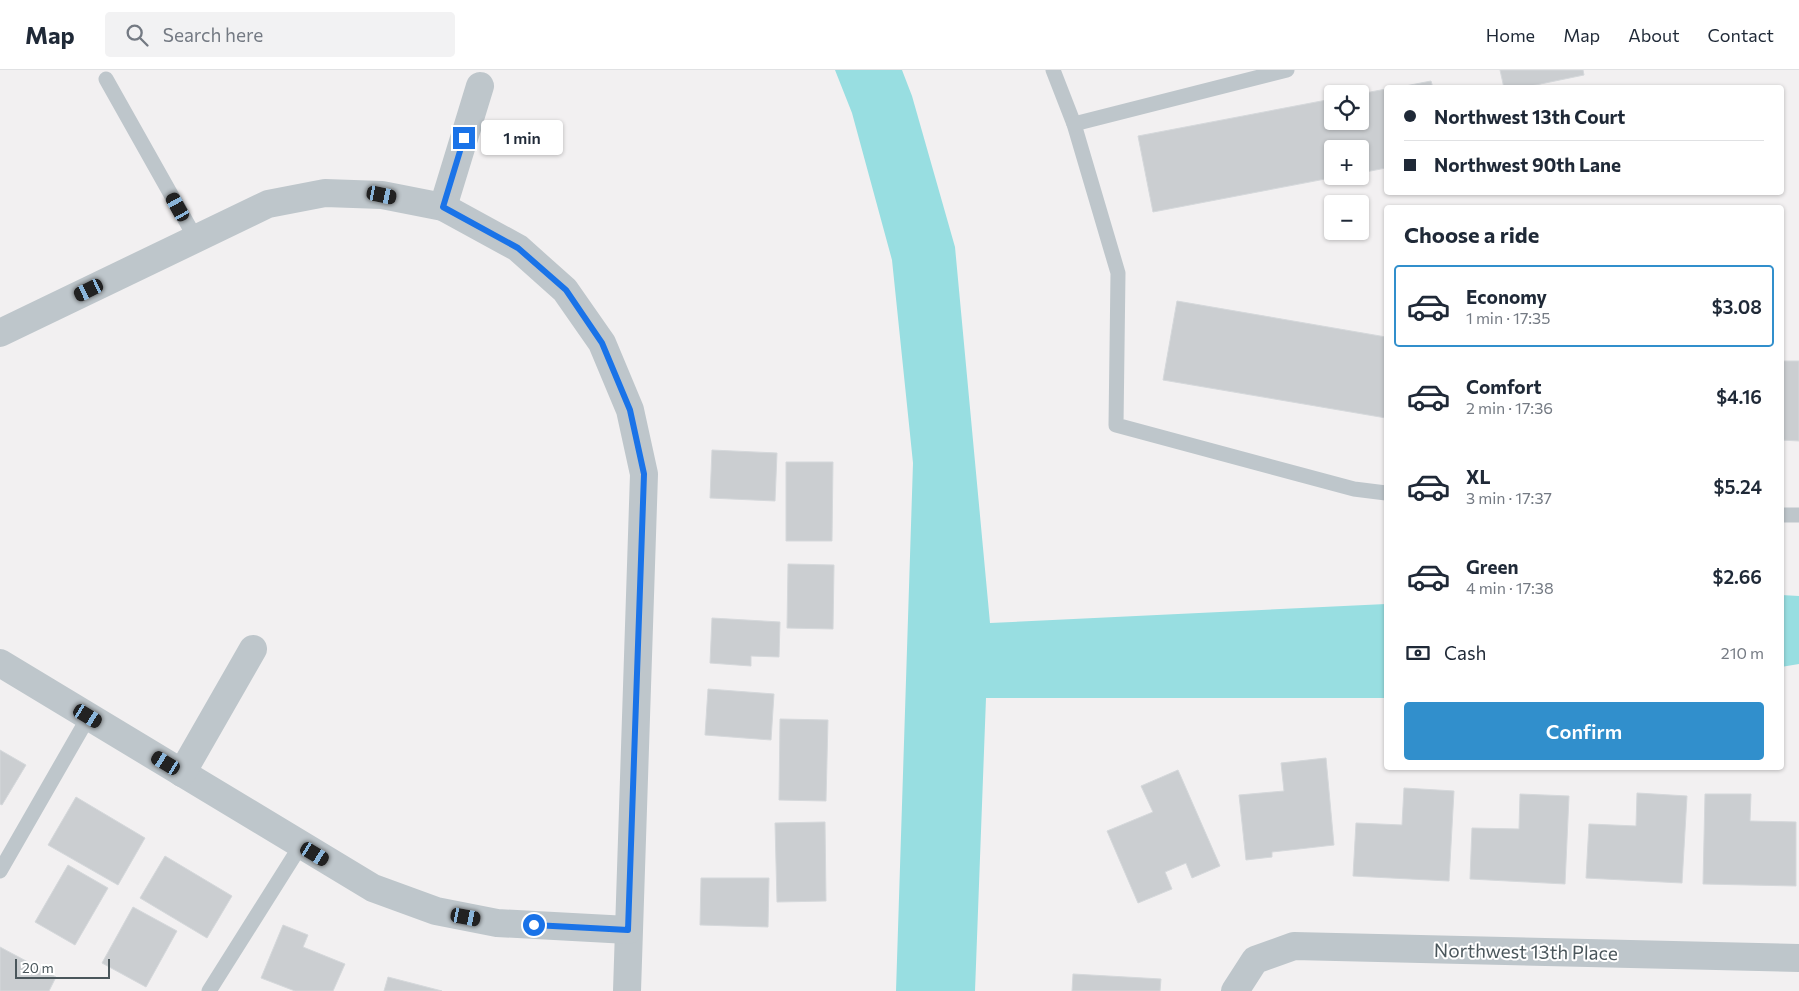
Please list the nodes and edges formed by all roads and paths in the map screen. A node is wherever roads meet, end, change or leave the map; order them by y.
1 (1053, 70) edge
2 (1287, 70) edge
3 (106, 79) dead end
4 (480, 86) dead end
5 (1074, 124) junction
6 (443, 207) junction
7 (196, 239) junction
8 (0, 333) edge
9 (1384, 493) edge
10 (1784, 515) edge
11 (1799, 515) edge
12 (253, 649) dead end
13 (0, 663) edge
14 (88, 716) junction
15 (182, 772) junction
16 (301, 845) junction
17 (0, 871) edge
18 (628, 930) junction
19 (1799, 958) edge
20 (209, 991) edge
21 (627, 991) edge
22 (1235, 991) edge

1 - 5 lane
2 - 5 lane
3 - 7 lane
4 - 6 street
5 - 9 lane
6 - 7 street
6 - 18 street
7 - 8 street
10 - 11 lane
12 - 15 street
13 - 14 street
14 - 15 street
14 - 17 lane
15 - 16 street
16 - 18 street
16 - 20 lane
18 - 21 street
19 - 22 street, Northwest 13th Place

